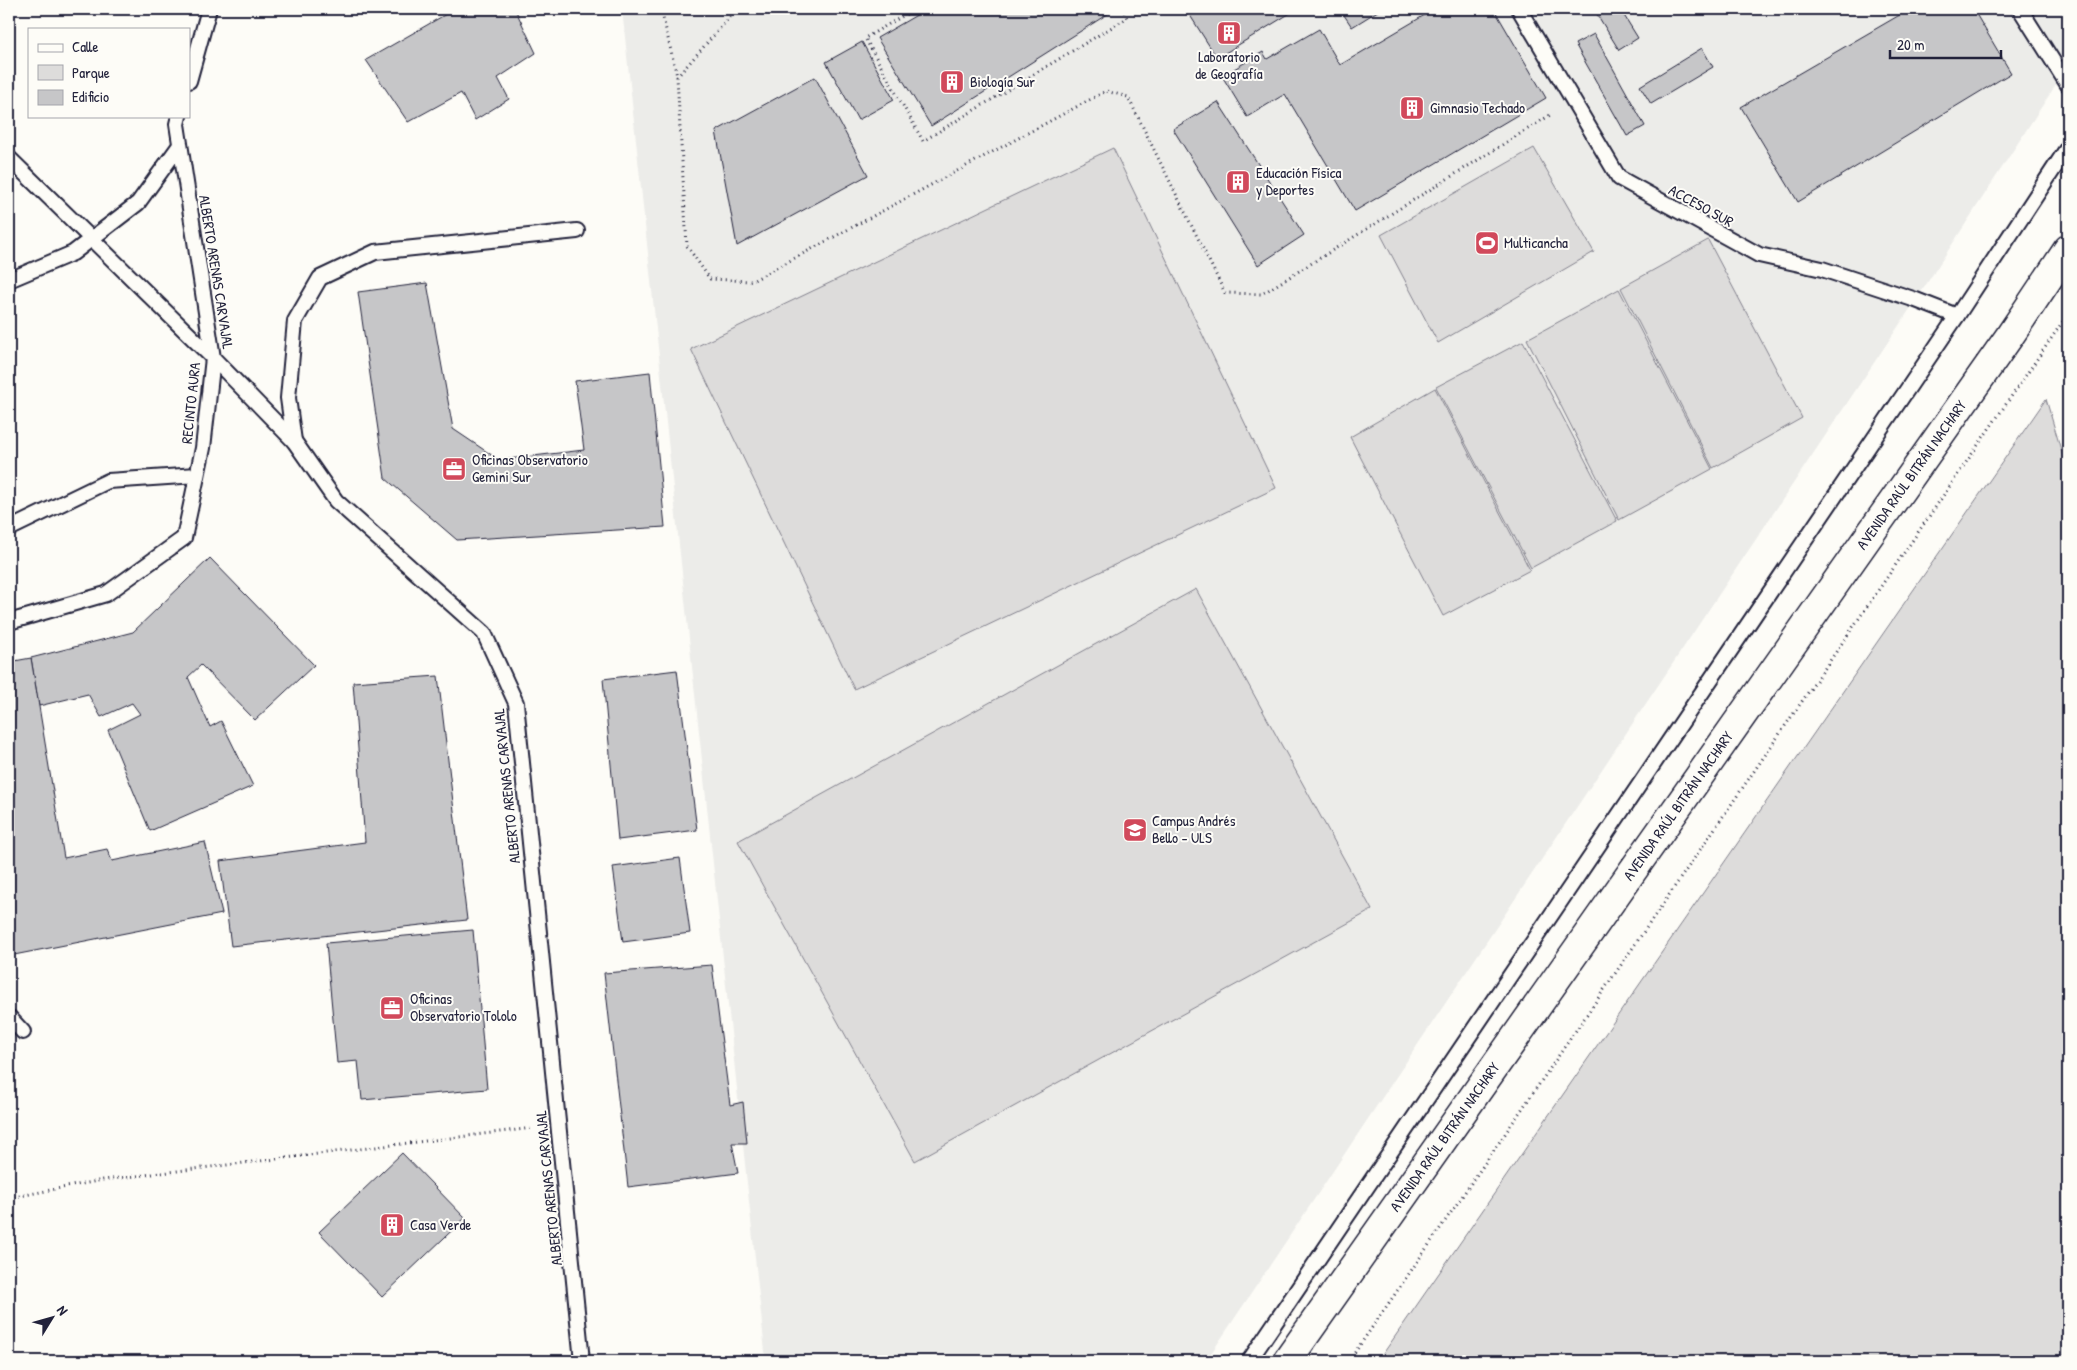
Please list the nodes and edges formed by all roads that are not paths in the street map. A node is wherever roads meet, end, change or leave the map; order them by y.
1 (209, 9) edge
2 (1519, 9) edge
3 (2020, 9) edge
4 (190, 77) edge
5 (2068, 85) edge
6 (178, 118) edge
7 (180, 145) junction
8 (2068, 147) edge
9 (9, 158) edge
10 (577, 231) dead end
11 (91, 239) junction
12 (2068, 249) edge
13 (9, 280) edge
14 (1957, 316) junction
15 (213, 358) junction
16 (294, 441) junction
17 (197, 475) junction
18 (9, 529) edge
19 (9, 622) edge
20 (9, 1017) edge
21 (23, 1032) dead end
22 (582, 1361) edge
23 (1250, 1361) edge
24 (1286, 1361) edge

1 - 4 lane
2 - 14 lane, ACCESO SUR
3 - 5 lane
6 - 7 lane, ALBERTO ARENAS CARVAJAL
7 - 11 lane
7 - 15 lane, ALBERTO ARENAS CARVAJAL
8 - 14 lane
9 - 11 lane, RECINTO AURA
10 - 16 lane
11 - 13 lane
11 - 15 lane, RECINTO AURA
12 - 24 main road, AVENIDA RAÚL BITRÁN NACHARY
14 - 23 lane
15 - 16 lane, ALBERTO ARENAS CARVAJAL
15 - 17 lane, RECINTO AURA
16 - 22 lane, ALBERTO ARENAS CARVAJAL
17 - 18 lane
17 - 19 lane, RECINTO AURA
20 - 21 lane

